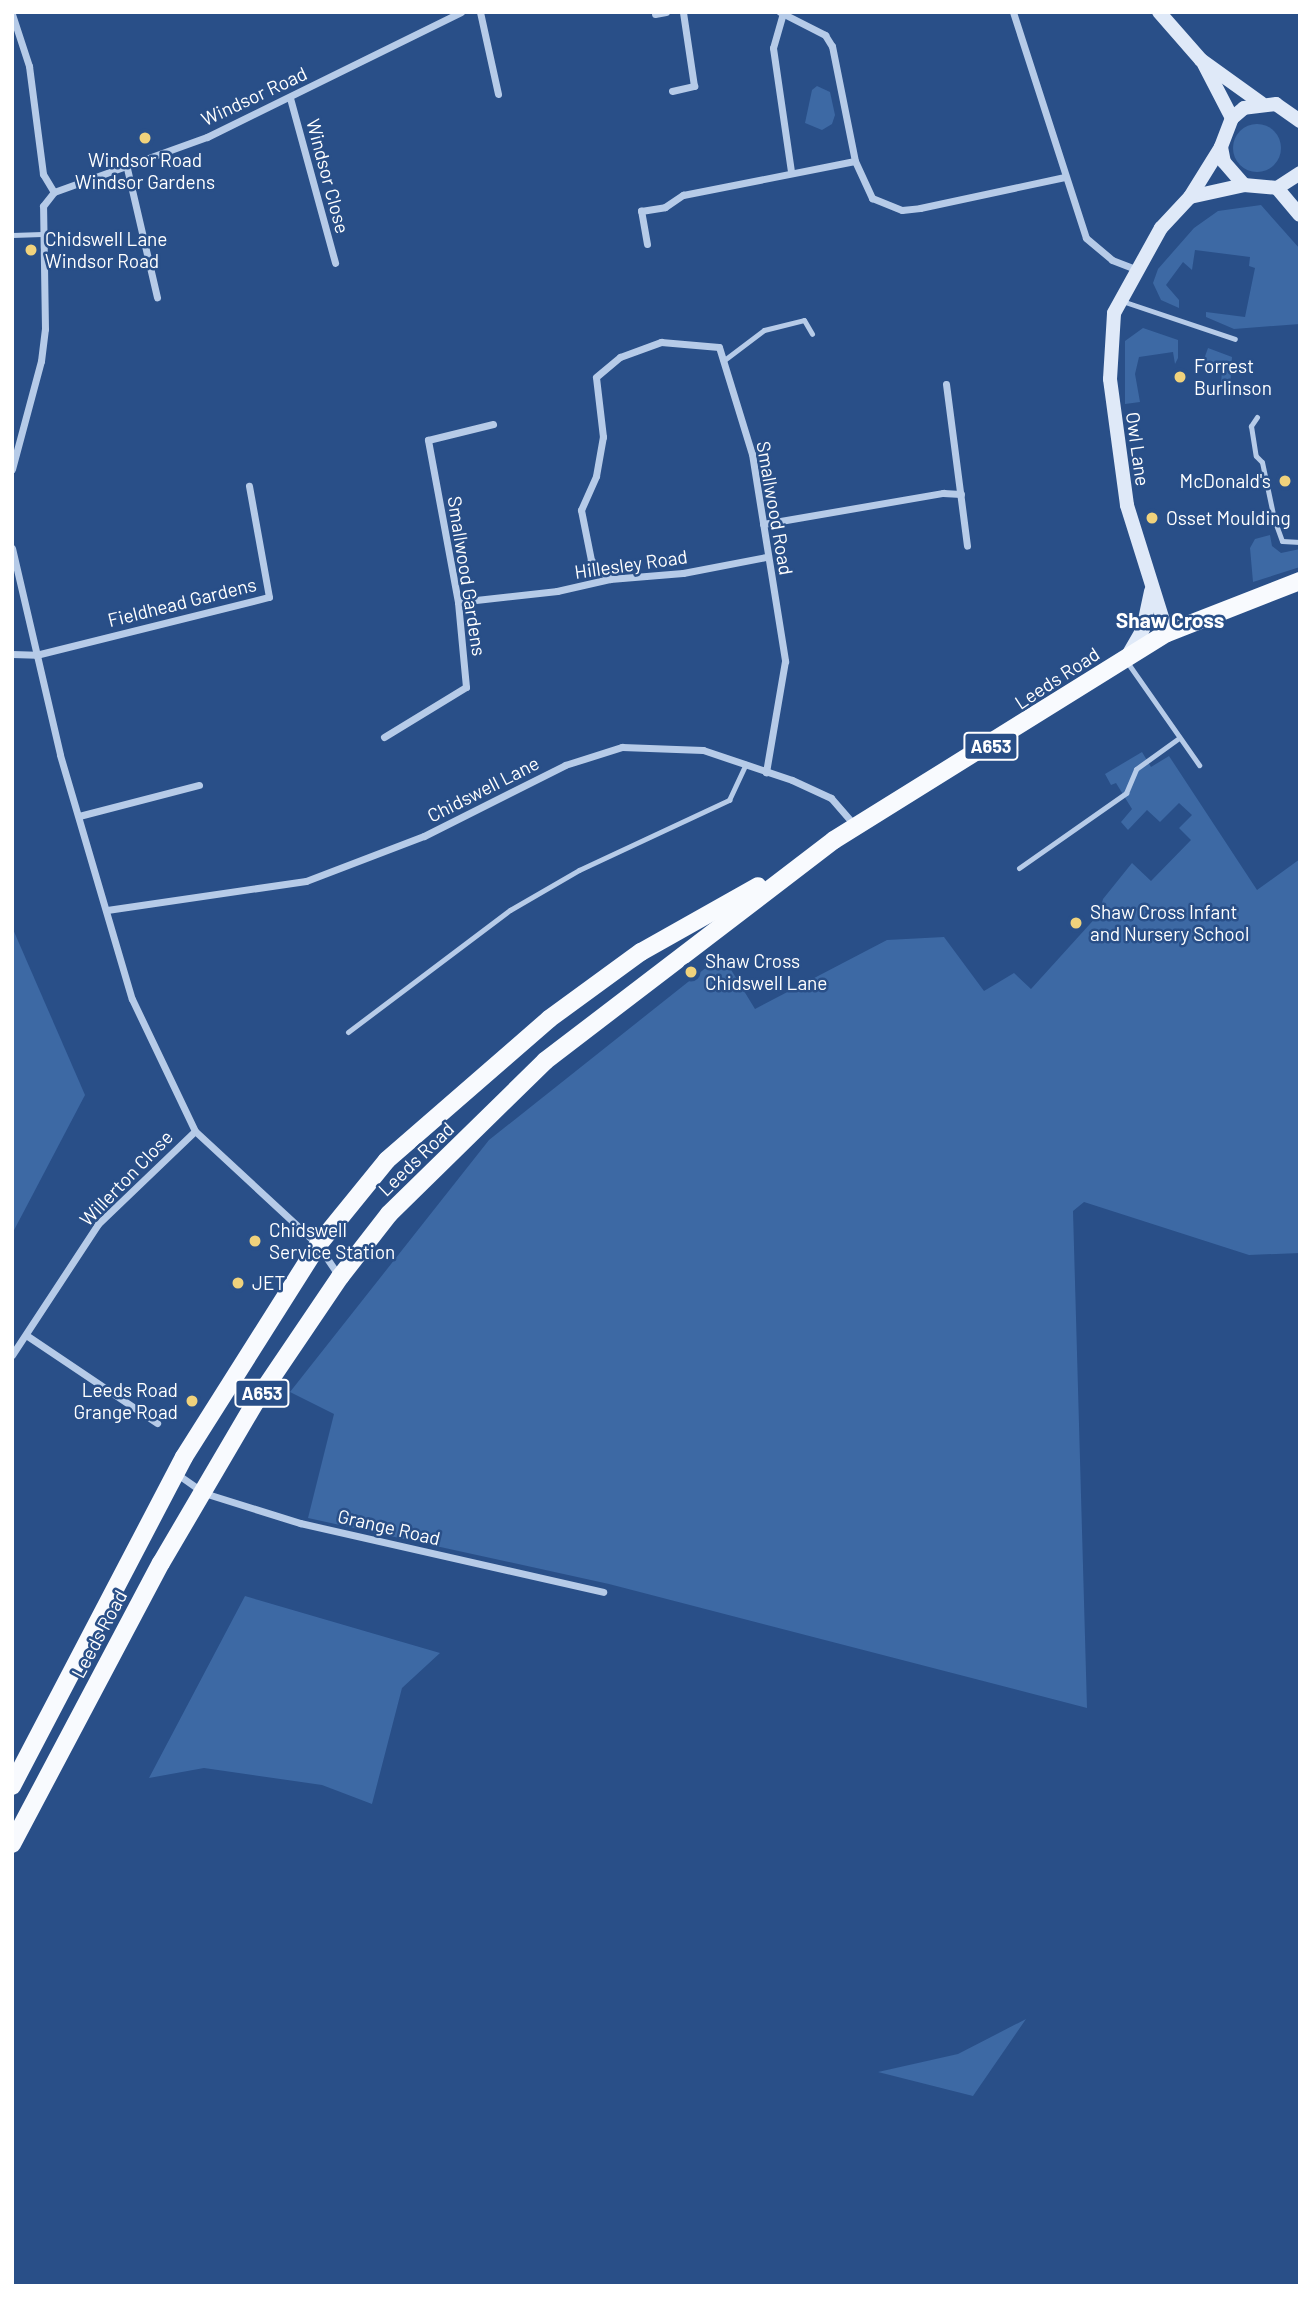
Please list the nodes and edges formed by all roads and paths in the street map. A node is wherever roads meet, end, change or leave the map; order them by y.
1 (461, 12) edge
2 (480, 12) edge
3 (666, 12) edge
4 (683, 12) edge
5 (1013, 12) edge
6 (1159, 12) edge
7 (782, 13) edge
8 (12, 14) edge
9 (655, 14) dead end
10 (1201, 60) junction
11 (672, 91) dead end
12 (498, 94) dead end
13 (290, 98) junction
14 (1261, 103) junction
15 (1297, 113) edge
16 (1232, 118) junction
17 (1221, 147) junction
18 (855, 161) junction
19 (126, 164) junction
20 (791, 171) junction
21 (1300, 173) edge
22 (1065, 177) junction
23 (1244, 185) junction
24 (1277, 188) junction
25 (54, 192) junction
26 (1189, 197) junction
27 (1300, 215) edge
28 (43, 234) junction
29 (12, 235) edge
30 (647, 244) dead end
31 (335, 263) dead end
32 (1135, 269) junction
33 (157, 297) dead end
34 (1121, 300) junction
35 (812, 334) dead end
36 (1235, 340) dead end
37 (723, 362) junction
38 (946, 384) dead end
39 (1257, 417) dead end
40 (493, 424) dead end
41 (12, 470) edge
42 (249, 486) dead end
43 (961, 495) junction
44 (763, 524) junction
45 (1300, 542) edge
46 (967, 547) dead end
47 (12, 548) edge
48 (766, 557) junction
49 (610, 579) junction
50 (1300, 582) edge
51 (1151, 586) junction
52 (458, 601) junction
53 (1167, 633) junction
54 (12, 654) edge
55 (36, 655) junction
56 (1125, 660) junction
57 (384, 737) dead end
58 (1179, 738) junction
59 (746, 764) junction
60 (1199, 765) dead end
61 (766, 772) junction
62 (199, 785) dead end
63 (79, 816) junction
64 (858, 829) junction
65 (813, 855) junction
66 (1019, 868) dead end
67 (107, 910) junction
68 (348, 1032) dead end
69 (195, 1131) junction
70 (318, 1245) junction
71 (340, 1277) junction
72 (26, 1335) junction
73 (12, 1355) edge
74 (157, 1423) dead end
75 (176, 1473) junction
76 (204, 1493) junction
77 (603, 1592) dead end
78 (12, 1786) edge
79 (12, 1844) edge

1 - 13 street, Windsor Road
2 - 12 street
3 - 9 street
4 - 11 street
5 - 22 street
6 - 10 main road
7 - 18 street
7 - 20 street
8 - 25 street
10 - 14 main road
10 - 16 main road
13 - 19 street, Windsor Road
13 - 31 street, Windsor Close
14 - 15 main road
14 - 16 main road
16 - 17 main road
17 - 23 main road
17 - 26 main road, Owl Lane
18 - 20 street
18 - 22 street
19 - 25 street, Windsor Road
19 - 33 street
20 - 30 street
21 - 24 main road
22 - 32 street
23 - 24 main road
23 - 26 main road
24 - 27 main road
25 - 28 street
26 - 32 main road, Owl Lane
28 - 29 lane
28 - 41 street
32 - 34 main road, Owl Lane
34 - 36 lane
34 - 51 main road, Owl Lane
35 - 37 lane
37 - 44 street, Smallwood Road
37 - 49 street
38 - 43 street
39 - 45 lane
40 - 52 street, Smallwood Gardens
42 - 55 street, Fieldhead Gardens
43 - 44 street
43 - 46 street
44 - 48 street, Smallwood Road
47 - 55 street
48 - 49 street, Hillesley Road
48 - 61 street, Smallwood Road
49 - 52 street, Hillesley Road
50 - 53 main road, Leeds Road / A653
51 - 53 main road, Owl Lane
51 - 56 main road
52 - 57 street, Smallwood Gardens
53 - 56 main road, Leeds Road / A653
54 - 55 street
55 - 63 street
56 - 58 lane
56 - 64 main road, Leeds Road / A653
58 - 60 lane
58 - 66 lane
59 - 61 street, Chidswell Lane
59 - 67 street, Chidswell Lane
59 - 68 lane
61 - 64 street, Chidswell Lane
62 - 63 street
63 - 67 street
64 - 65 main road, Leeds Road / A653
65 - 70 main road, Leeds Road / A653
65 - 71 main road, Leeds Road / A653
67 - 69 street
69 - 70 street
69 - 72 street, Willerton Close
70 - 71 street
70 - 75 main road, Leeds Road / A653
71 - 76 main road, Leeds Road / A653
72 - 73 street, Willerton Close
72 - 74 street
75 - 76 street, Grange Road
75 - 78 main road, Leeds Road / A653
76 - 77 street, Grange Road
76 - 79 main road, Leeds Road / A653

